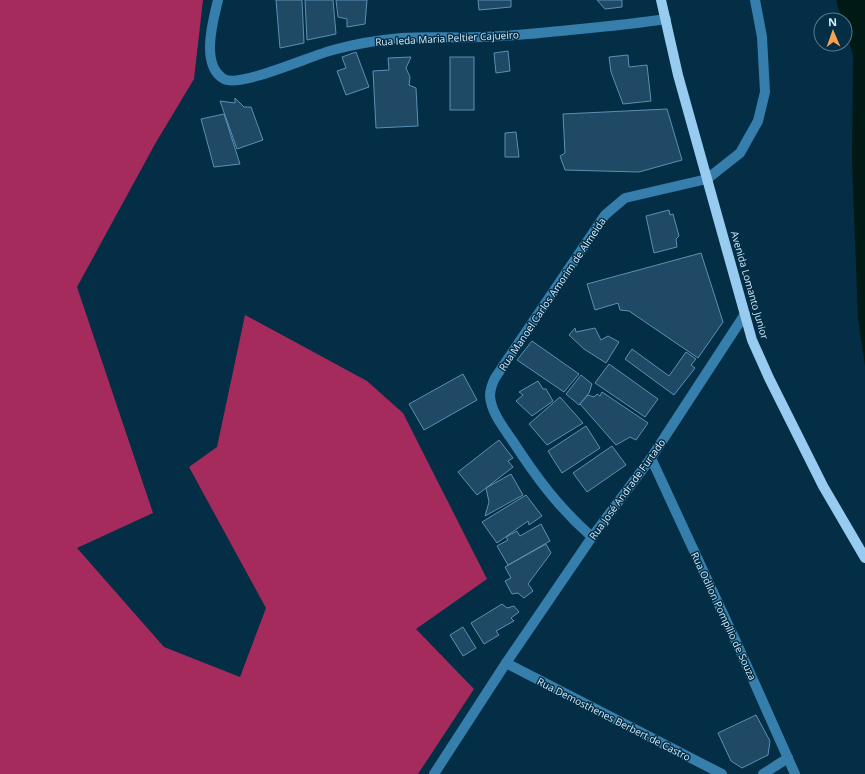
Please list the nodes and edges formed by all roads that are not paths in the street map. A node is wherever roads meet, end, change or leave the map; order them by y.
1 (218, 0) edge
2 (661, 0) edge
3 (754, 0) edge
4 (666, 19) junction
5 (707, 179) junction
6 (745, 314) junction
7 (651, 458) junction
8 (592, 537) junction
9 (865, 558) edge
10 (506, 663) junction
11 (788, 758) junction
12 (434, 774) edge
13 (722, 774) edge
14 (763, 774) edge
15 (795, 774) edge

1 - 4 street, Rua Ieda Maria Peltier Cajueiro
2 - 4 main road, Avenida Lomanto Junior
3 - 5 street
4 - 5 main road, Avenida Lomanto Junior
5 - 6 main road, Avenida Lomanto Junior
5 - 8 street, Rua Manoel Carlos Amorim de Almeida
6 - 7 street, Rua José Andrade Furtado
6 - 9 main road, Avenida Lomanto Junior
7 - 8 street, Rua José Andrade Furtado
7 - 11 street, Rua Odilon Pompílio de Souza
8 - 10 street, Rua José Andrade Furtado
10 - 12 street, Rua José Andrade Furtado
10 - 13 street, Rua Demosthenes Berbert de Castro
11 - 14 street
11 - 15 street, Rua Odilon Pompílio de Souza

